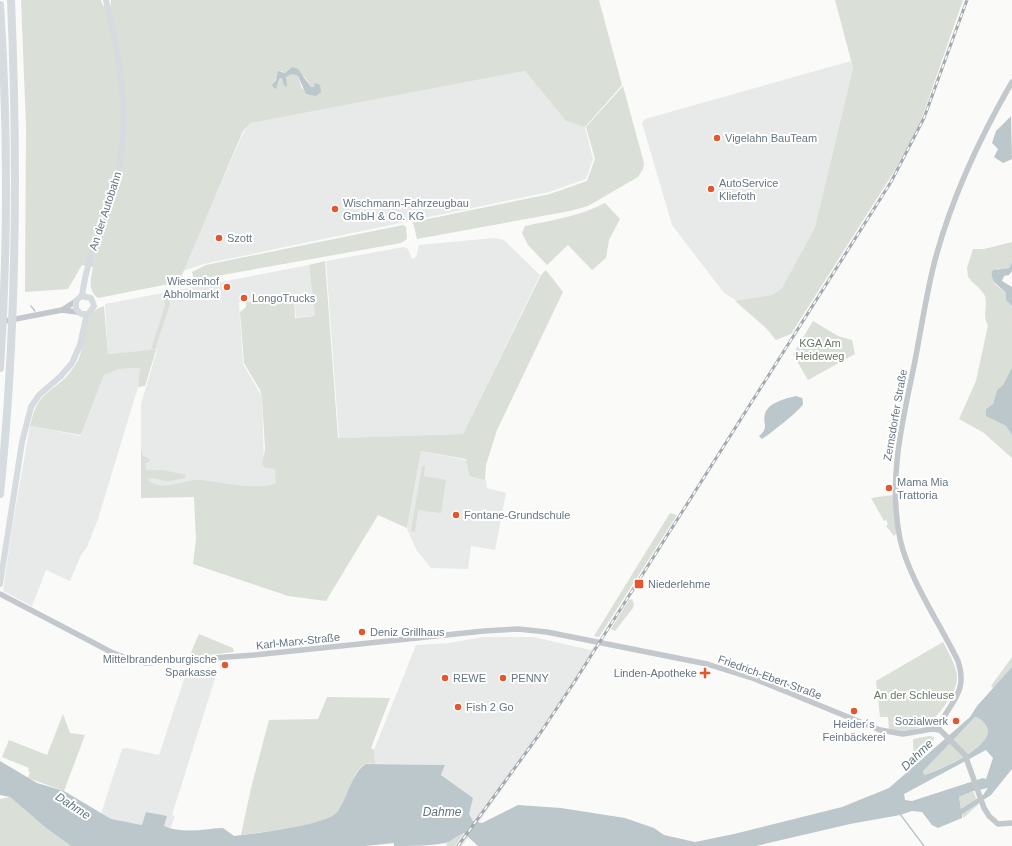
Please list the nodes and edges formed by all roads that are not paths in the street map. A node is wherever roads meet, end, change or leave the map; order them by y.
1 (11, 0) edge
2 (106, 0) edge
3 (0, 5) edge
4 (1012, 82) edge
5 (2, 85) edge
6 (86, 279) junction
7 (82, 296) junction
8 (89, 297) junction
9 (76, 301) junction
10 (62, 310) junction
11 (82, 313) junction
12 (0, 322) edge
13 (0, 368) edge
14 (0, 494) edge
15 (0, 580) edge
16 (0, 584) edge
17 (0, 594) edge
18 (612, 645) joint
19 (938, 730) junction
20 (1012, 823) edge

1 - 14 highway
2 - 6 main road, An der Autobahn
3 - 5 highway
4 - 19 street, Zernsdorfer Straße
5 - 13 highway
6 - 7 main road, An der Autobahn
6 - 8 main road, An der Autobahn
7 - 8 main road
7 - 9 main road
8 - 11 main road
9 - 10 street
9 - 11 main road
10 - 11 street
10 - 12 street
11 - 15 main road
15 - 16 main road
17 - 18 street, Karl-Marx-Straße
18 - 19 street, Friedrich-Ebert-Straße
19 - 20 street

